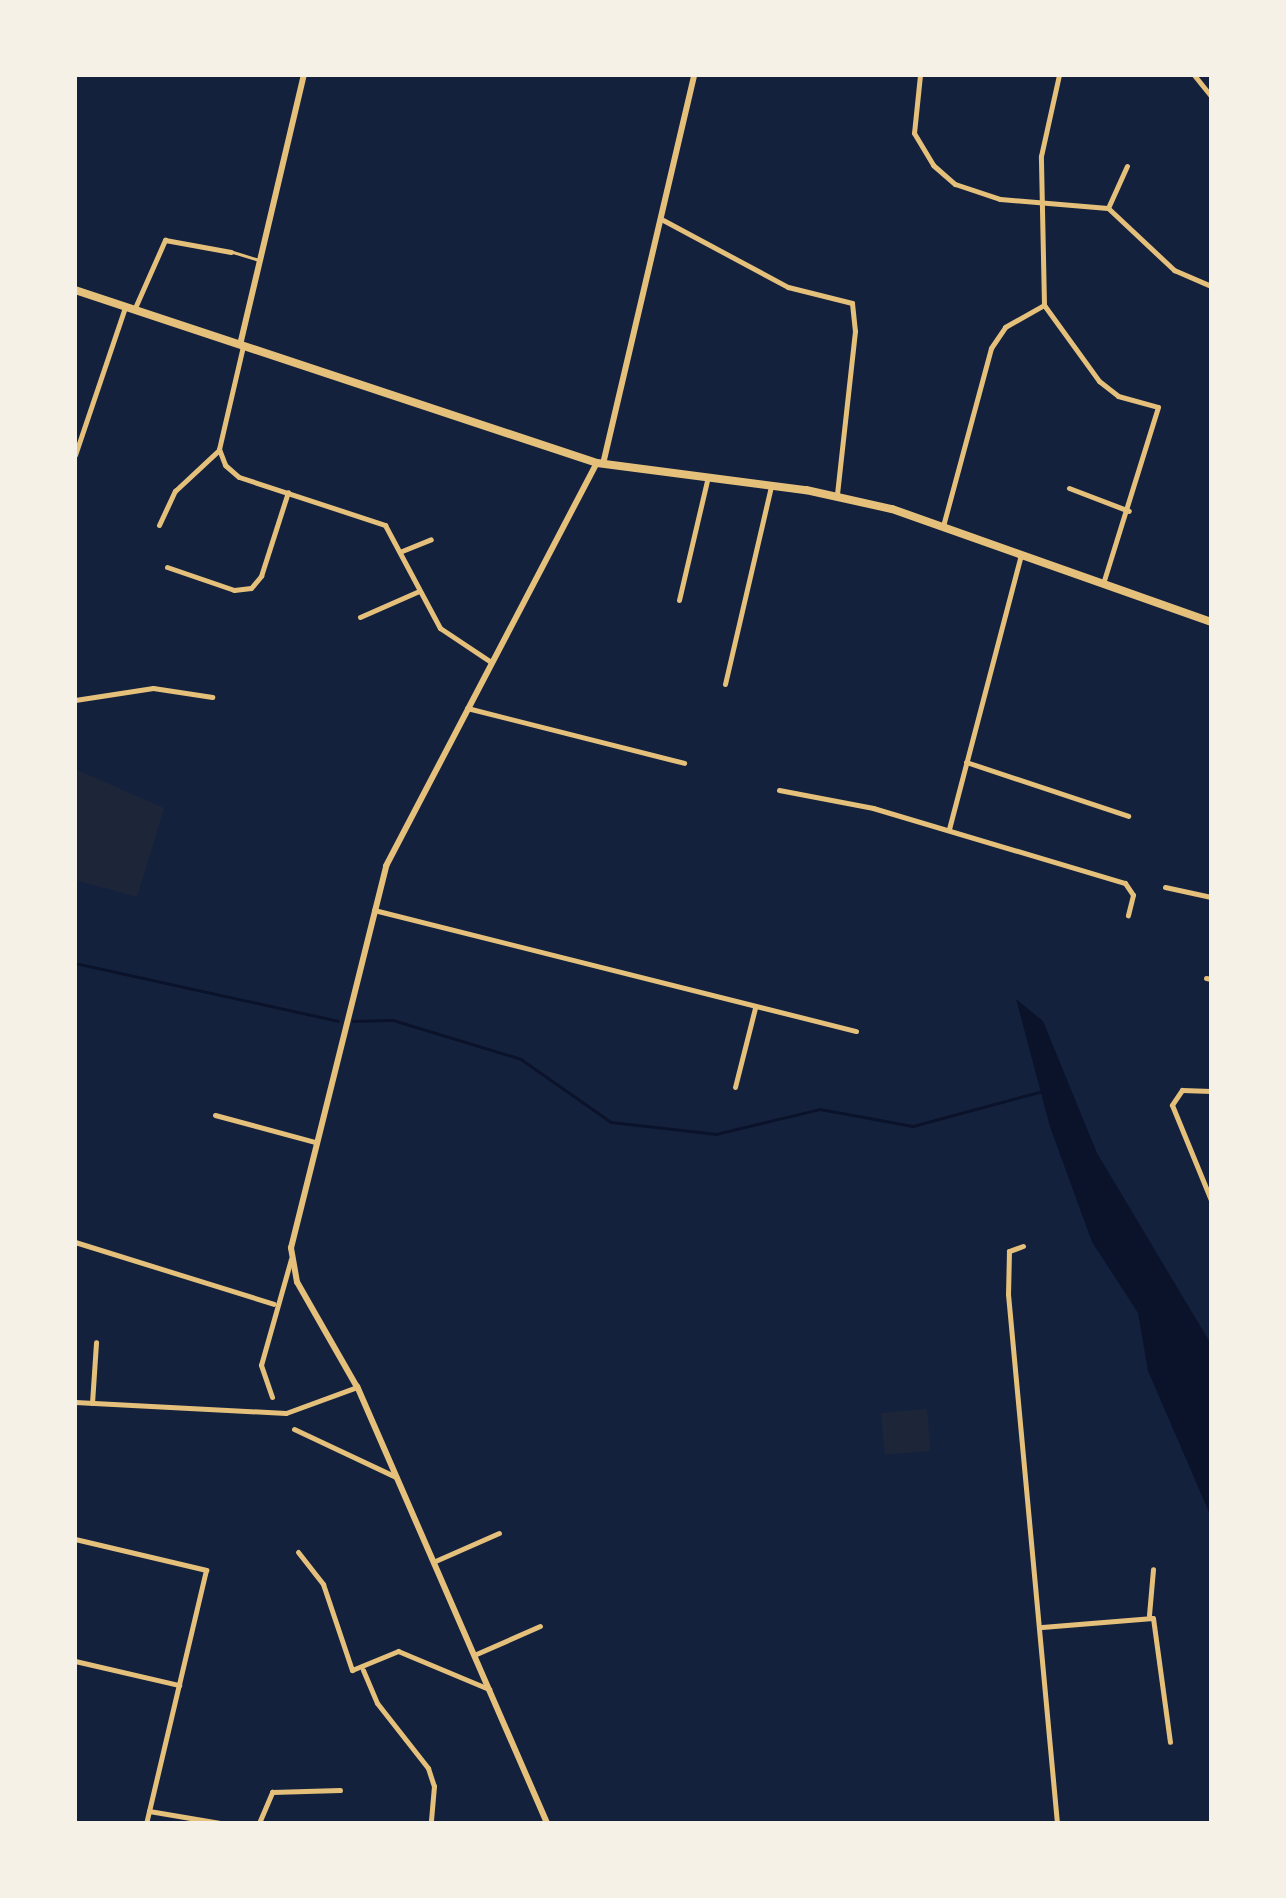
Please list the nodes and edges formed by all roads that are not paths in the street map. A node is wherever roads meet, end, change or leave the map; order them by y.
1 (304, 75) edge
2 (694, 75) edge
3 (919, 75) edge
4 (1059, 75) edge
5 (1194, 75) edge
6 (1211, 81) edge
7 (1204, 87) junction
8 (1211, 96) edge
9 (1127, 166) dead end
10 (1041, 203) junction
11 (1108, 208) junction
12 (663, 220) junction
13 (231, 252) joint
14 (260, 260) junction
15 (1211, 286) edge
16 (75, 290) edge
17 (1044, 305) junction
18 (124, 307) junction
19 (134, 310) junction
20 (241, 346) junction
21 (219, 450) junction
22 (75, 455) edge
23 (600, 463) junction
24 (708, 481) junction
25 (771, 486) junction
26 (1069, 488) dead end
27 (288, 492) junction
28 (837, 495) junction
29 (1129, 511) junction
30 (159, 525) dead end
31 (943, 526) junction
32 (431, 538) dead end
33 (402, 551) junction
34 (1021, 554) junction
35 (167, 567) dead end
36 (1103, 584) junction
37 (419, 591) junction
38 (680, 600) dead end
39 (360, 617) dead end
40 (1211, 622) edge
41 (491, 662) junction
42 (725, 684) dead end
43 (212, 697) dead end
44 (75, 700) edge
45 (467, 708) junction
46 (966, 762) junction
47 (684, 763) dead end
48 (779, 790) dead end
49 (1128, 816) dead end
50 (949, 829) junction
51 (1164, 887) dead end
52 (1211, 897) edge
53 (373, 910) junction
54 (1128, 915) dead end
55 (755, 1008) junction
56 (856, 1031) dead end
57 (736, 1087) dead end
58 (1211, 1091) edge
59 (215, 1115) dead end
60 (315, 1142) junction
61 (1211, 1200) edge
62 (75, 1242) edge
63 (1023, 1246) dead end
64 (291, 1259) junction
65 (274, 1304) junction
66 (96, 1342) dead end
67 (357, 1387) junction
68 (272, 1397) dead end
69 (75, 1402) edge
70 (92, 1403) junction
71 (294, 1429) dead end
72 (396, 1477) junction
73 (499, 1533) dead end
74 (75, 1539) edge
75 (298, 1552) dead end
76 (433, 1562) junction
77 (1153, 1569) dead end
78 (1149, 1615) junction
79 (540, 1626) dead end
80 (1042, 1627) junction
81 (474, 1655) junction
82 (75, 1661) edge
83 (363, 1670) junction
84 (179, 1685) junction
85 (489, 1689) junction
86 (1170, 1742) dead end
87 (340, 1790) dead end
88 (149, 1811) junction
89 (146, 1823) edge
90 (220, 1823) edge
91 (259, 1823) edge
92 (431, 1823) edge
93 (547, 1823) edge
94 (1057, 1823) edge

1 - 14 street
2 - 12 street
3 - 10 street
4 - 10 street
5 - 7 street
6 - 7 street
7 - 8 street
9 - 11 street
10 - 11 street
10 - 17 street
11 - 15 street
12 - 23 street
12 - 28 street
13 - 14 lane
13 - 19 street
14 - 20 street
16 - 18 main road
17 - 29 street
17 - 31 street
18 - 19 main road
18 - 22 street
19 - 20 main road
20 - 21 street
20 - 23 main road
21 - 27 street
21 - 30 street
23 - 24 main road
23 - 41 street
24 - 25 main road
24 - 38 street
25 - 28 main road
25 - 42 street
26 - 29 street
27 - 33 street
27 - 35 street
28 - 31 main road
29 - 36 street
31 - 34 main road
32 - 33 street
33 - 37 street
34 - 36 main road
34 - 46 street
36 - 40 main road
37 - 39 street
37 - 41 street
41 - 45 street
43 - 44 street
45 - 47 street
45 - 53 street
46 - 49 street
46 - 50 street
48 - 50 street
50 - 54 street
51 - 52 street
53 - 55 street
53 - 60 street
55 - 56 street
55 - 57 street
58 - 61 street
59 - 60 street
60 - 64 street
62 - 65 street
63 - 80 street
64 - 65 street
64 - 67 street
65 - 68 street
66 - 70 street
67 - 70 street
67 - 72 street
69 - 70 street
71 - 72 street
72 - 76 street
73 - 76 street
74 - 84 street
75 - 83 street
76 - 81 street
77 - 78 street
78 - 80 street
78 - 86 street
79 - 81 street
80 - 94 street
81 - 85 street
82 - 84 street
83 - 85 street
83 - 92 street
84 - 88 street
85 - 93 street
87 - 91 street
88 - 89 street
88 - 90 street

